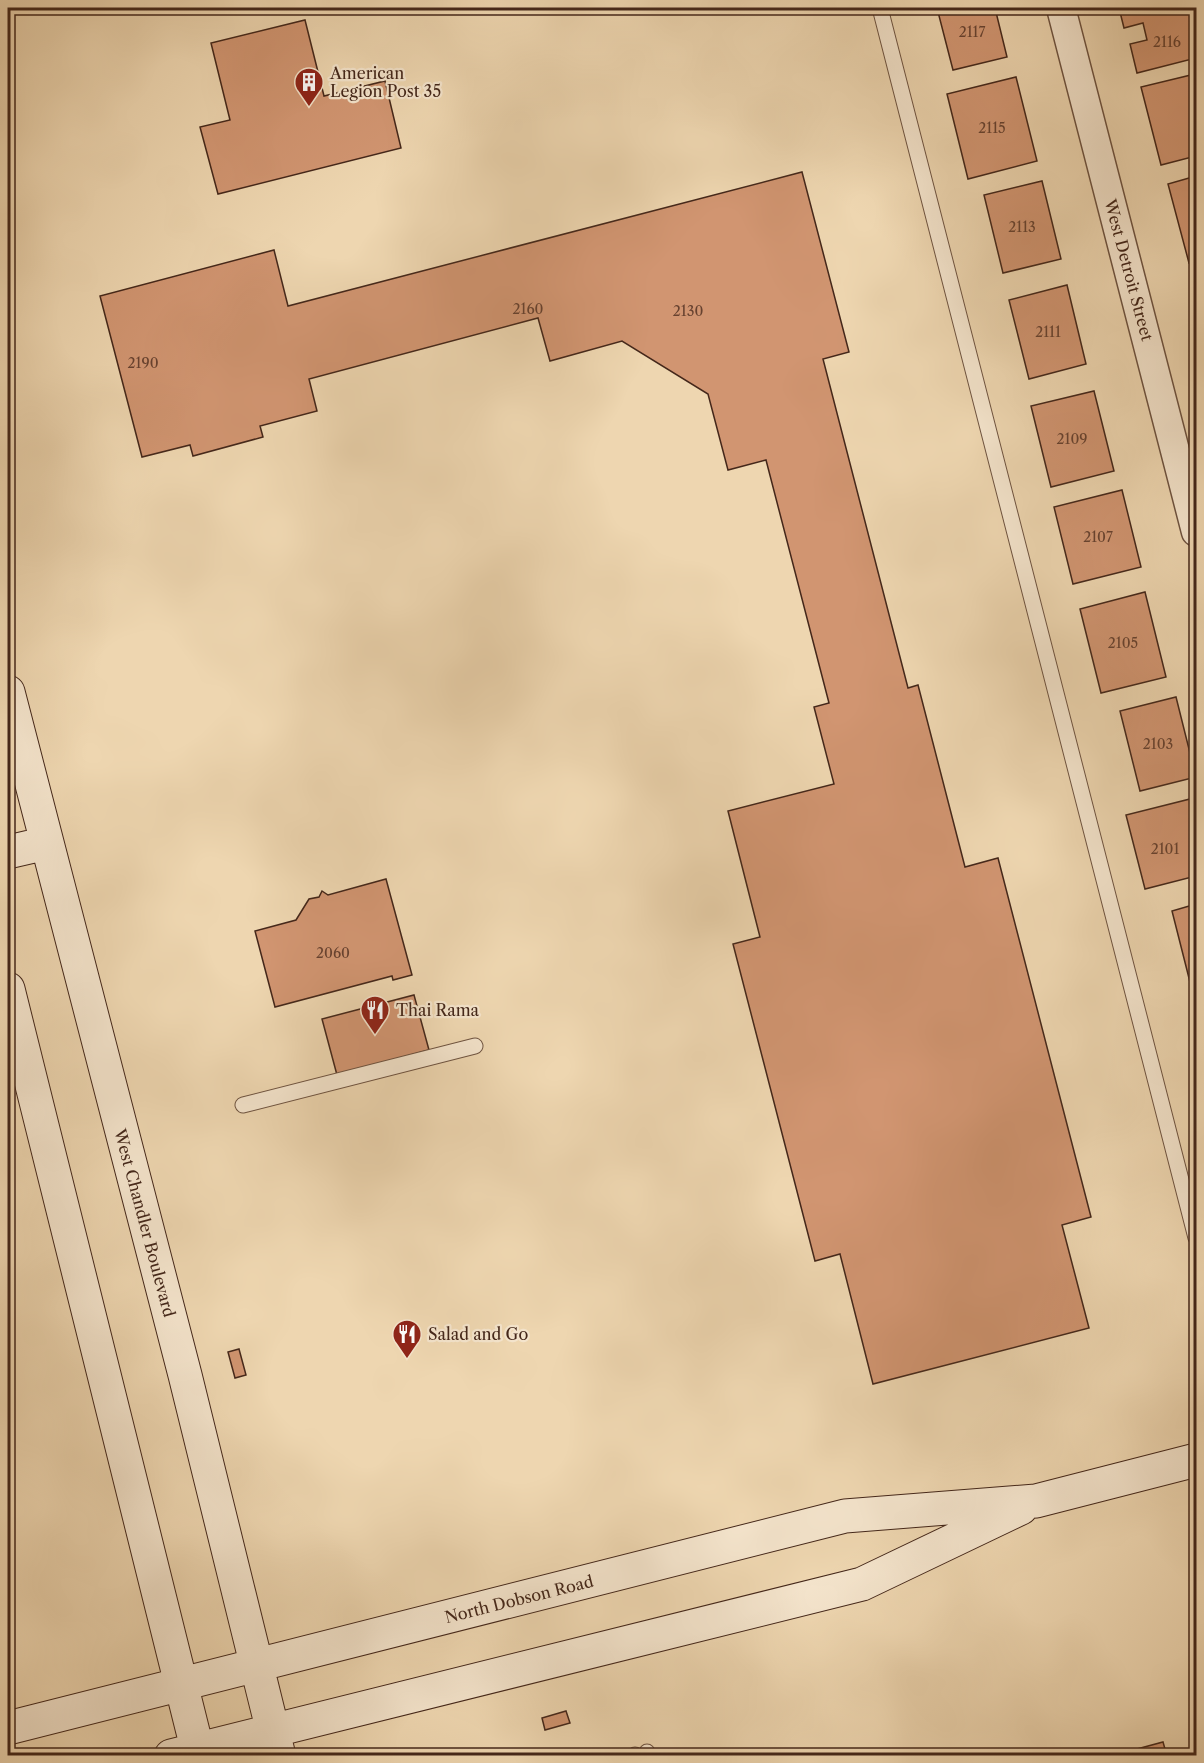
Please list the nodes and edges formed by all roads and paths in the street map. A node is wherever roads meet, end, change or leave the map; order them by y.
1 (880, 8) edge
2 (1060, 8) edge
3 (1197, 532) edge
4 (8, 692) edge
5 (47, 843) junction
6 (8, 852) edge
7 (8, 989) edge
8 (476, 1046) dead end
9 (243, 1106) dead end
10 (1197, 1238) edge
11 (1197, 1460) edge
12 (1036, 1501) junction
13 (256, 1665) junction
14 (180, 1684) junction
15 (8, 1728) edge
16 (276, 1743) edge
17 (189, 1753) edge

1 - 10 lane
2 - 3 street, West Detroit Street
4 - 5 main road, West Chandler Boulevard
5 - 6 main road
5 - 13 main road, West Chandler Boulevard
7 - 14 main road
8 - 9 lane
11 - 12 main road, North Dobson Road
12 - 13 main road, North Dobson Road
12 - 16 main road, North Dobson Road
13 - 14 main road, North Dobson Road
13 - 16 main road, West Chandler Boulevard
14 - 15 main road, North Dobson Road
14 - 17 main road
16 - 17 main road, North Dobson Road

